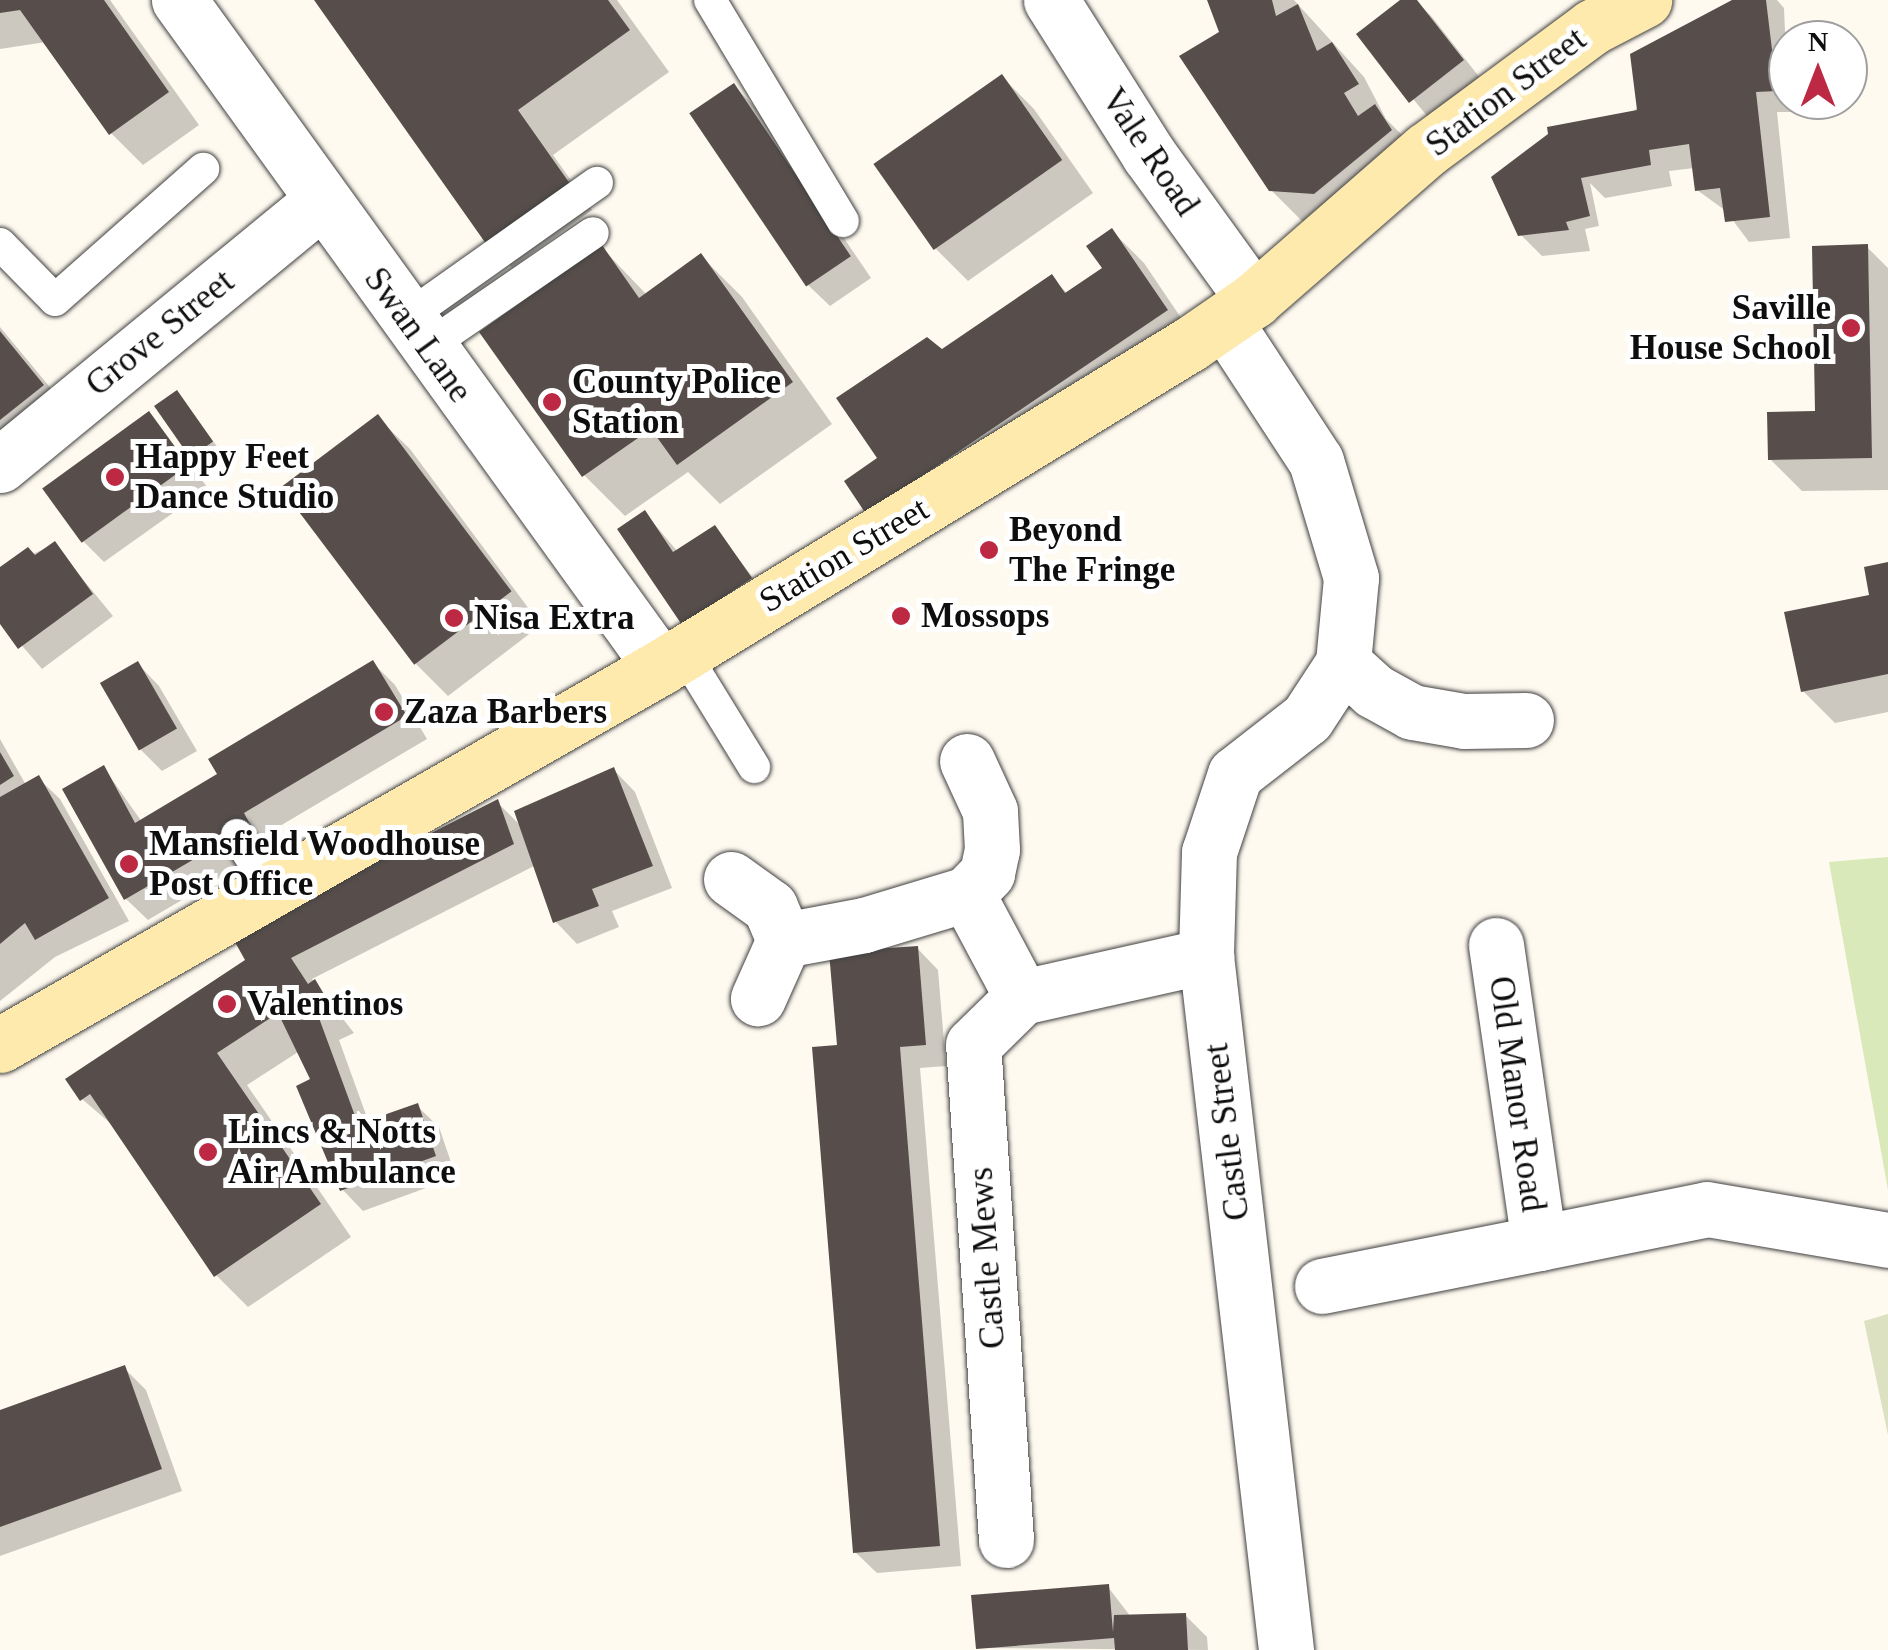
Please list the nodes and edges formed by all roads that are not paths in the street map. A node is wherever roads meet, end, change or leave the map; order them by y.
1 (179, 0) edge
2 (710, 0) edge
3 (1051, 0) edge
4 (1644, 0) edge
5 (203, 169) dead end
6 (597, 183) dead end
7 (321, 201) junction
8 (843, 221) dead end
9 (593, 233) dead end
10 (0, 244) edge
11 (1240, 311) junction
12 (417, 332) junction
13 (0, 465) edge
14 (672, 660) junction
15 (1342, 662) junction
16 (1526, 720) dead end
17 (967, 761) dead end
18 (754, 768) dead end
19 (236, 835) dead end
20 (731, 879) dead end
21 (270, 890) junction
22 (967, 894) junction
23 (784, 940) junction
24 (1496, 945) dead end
25 (1206, 956) junction
26 (1022, 997) junction
27 (758, 998) dead end
28 (0, 1044) edge
29 (1888, 1240) edge
30 (1539, 1242) junction
31 (1322, 1286) dead end
32 (1006, 1540) dead end
33 (1286, 1650) edge

1 - 7 street, Swan Lane
2 - 8 lane
3 - 11 street, Vale Road
4 - 11 street, Station Street
5 - 10 lane
6 - 12 lane
7 - 12 street, Swan Lane
7 - 13 street, Grove Street
9 - 12 lane
11 - 14 street, Station Street
11 - 15 street, Castle Street
12 - 14 street, Swan Lane
14 - 18 lane
14 - 21 street, Station Street
15 - 16 street
15 - 25 street, Castle Street
17 - 22 street
19 - 21 lane
20 - 23 street
21 - 28 street, Station Street
22 - 23 street
22 - 26 street
23 - 27 street
24 - 30 street, Old Manor Road
25 - 26 street
25 - 33 street, Castle Street
26 - 32 street, Castle Mews
29 - 30 street, Old Manor Road
30 - 31 street, Old Manor Road

